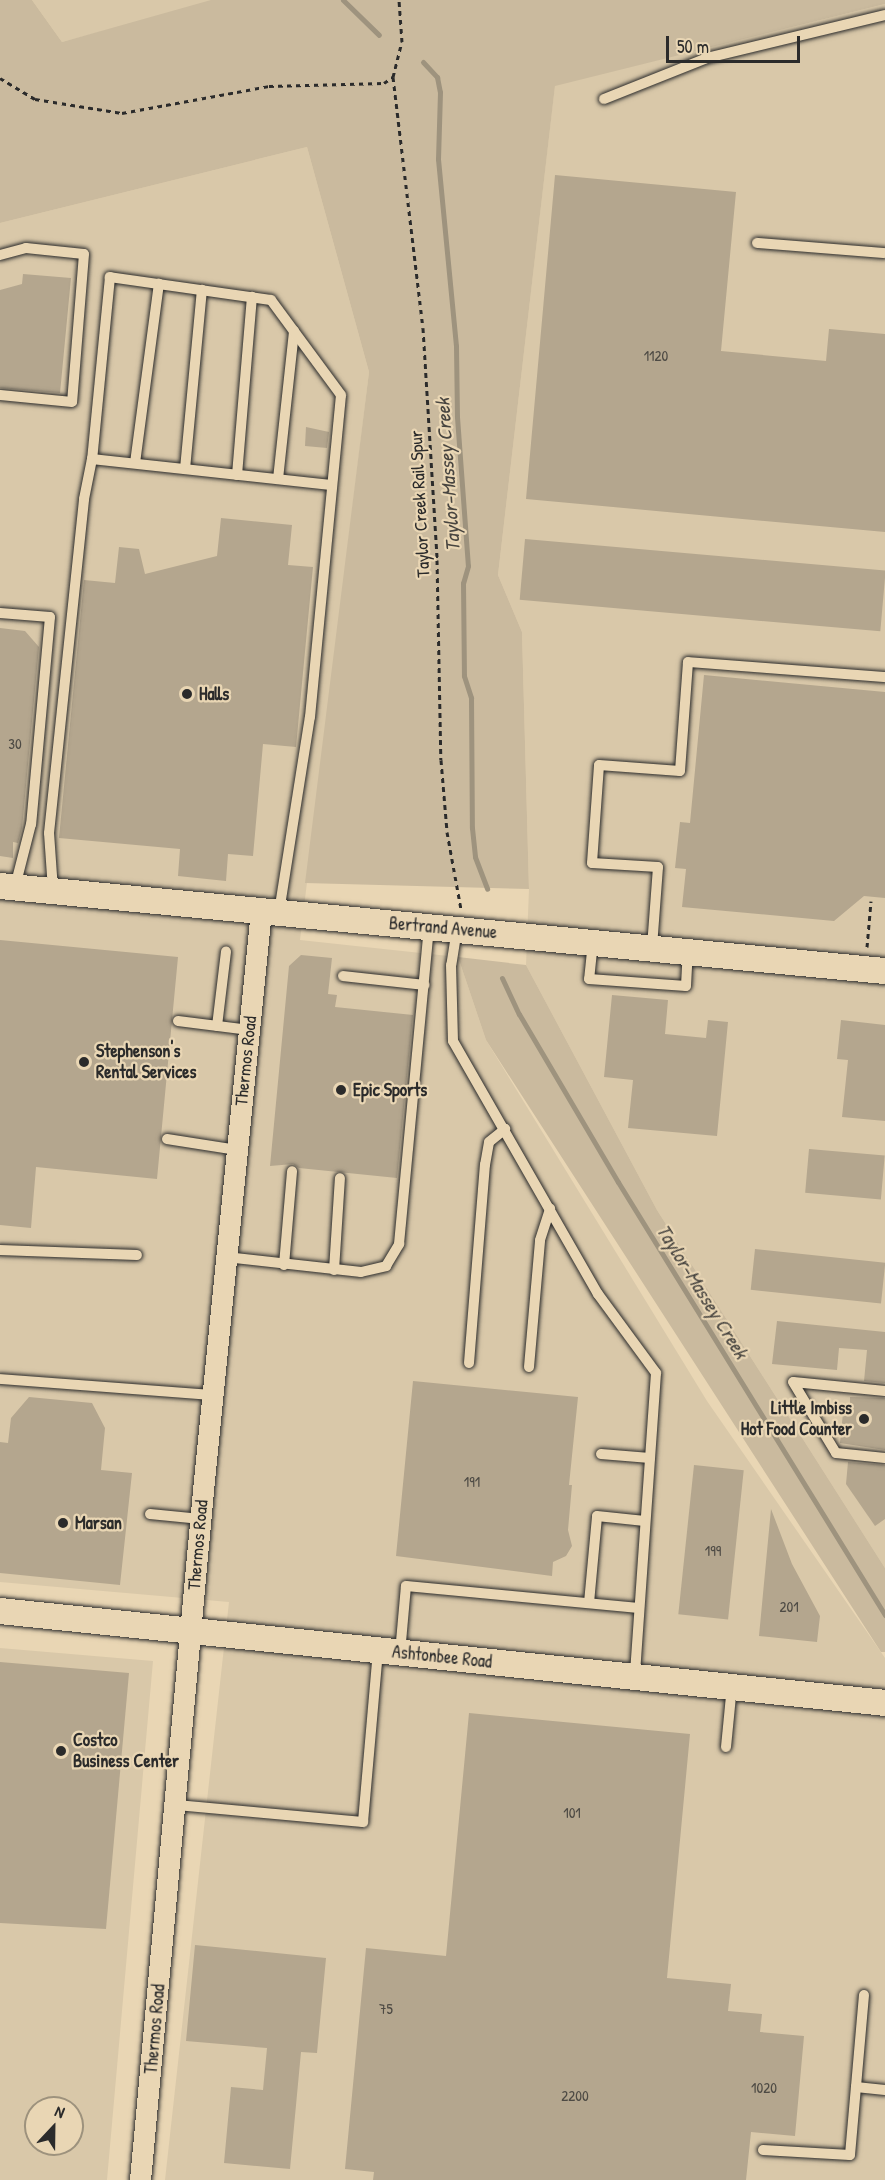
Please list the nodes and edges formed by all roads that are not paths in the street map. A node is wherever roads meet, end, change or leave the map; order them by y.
1 (885, 15) edge
2 (604, 99) dead end
3 (757, 243) dead end
4 (885, 253) edge
5 (0, 255) edge
6 (159, 284) junction
7 (202, 290) junction
8 (252, 297) junction
9 (294, 331) junction
10 (0, 395) edge
11 (92, 459) junction
12 (135, 463) junction
13 (185, 469) junction
14 (237, 475) junction
15 (278, 479) junction
16 (332, 485) junction
17 (0, 613) edge
18 (885, 677) edge
19 (8, 887) edge
20 (53, 891) junction
21 (270, 911) junction
22 (429, 926) junction
23 (457, 929) junction
24 (593, 942) junction
25 (652, 947) junction
26 (226, 951) dead end
27 (688, 951) junction
28 (875, 970) edge
29 (343, 976) dead end
30 (425, 985) junction
31 (178, 1021) dead end
32 (218, 1026) junction
33 (249, 1030) junction
34 (505, 1129) junction
35 (167, 1139) dead end
36 (237, 1150) junction
37 (292, 1171) dead end
38 (340, 1178) dead end
39 (550, 1209) junction
40 (0, 1250) edge
41 (137, 1255) dead end
42 (226, 1257) junction
43 (284, 1265) junction
44 (334, 1270) junction
45 (469, 1364) dead end
46 (529, 1367) dead end
47 (0, 1379) edge
48 (885, 1391) edge
49 (213, 1395) junction
50 (601, 1454) dead end
51 (650, 1458) junction
52 (885, 1458) edge
53 (150, 1514) dead end
54 (201, 1519) junction
55 (645, 1521) junction
56 (589, 1603) junction
57 (639, 1608) junction
58 (0, 1611) edge
59 (191, 1629) junction
60 (389, 1652) junction
61 (635, 1676) junction
62 (732, 1686) junction
63 (885, 1703) edge
64 (726, 1747) dead end
65 (176, 1805) junction
66 (864, 1995) dead end
67 (856, 2087) junction
68 (885, 2090) edge
69 (763, 2150) dead end
70 (140, 2180) edge

1 - 2 lane
3 - 4 lane
5 - 10 lane
6 - 7 lane
6 - 11 lane
6 - 12 lane
7 - 8 lane
7 - 13 lane
8 - 9 lane
8 - 14 lane
9 - 15 lane
9 - 16 lane
11 - 12 lane
11 - 20 lane
12 - 13 lane
13 - 14 lane
14 - 15 lane
15 - 16 lane
16 - 21 lane
17 - 19 lane
18 - 25 lane
19 - 20 street, Bertrand Avenue
20 - 21 street, Bertrand Avenue
21 - 22 street, Bertrand Avenue
21 - 33 street, Thermos Road
22 - 23 street, Bertrand Avenue
22 - 30 lane
23 - 24 street, Bertrand Avenue
23 - 34 lane
24 - 25 street, Bertrand Avenue
24 - 27 lane
25 - 27 street, Bertrand Avenue
26 - 32 lane
27 - 28 street, Bertrand Avenue
29 - 30 lane
30 - 44 lane
31 - 32 lane
32 - 33 lane
33 - 36 street, Thermos Road
34 - 39 lane
34 - 45 lane
35 - 36 lane
36 - 42 street, Thermos Road
37 - 43 lane
38 - 44 lane
39 - 46 lane
39 - 51 lane
40 - 41 lane
42 - 43 lane
42 - 49 street, Thermos Road
43 - 44 lane
47 - 49 lane
48 - 52 lane
49 - 54 street, Thermos Road
50 - 51 lane
51 - 55 lane
53 - 54 lane
54 - 59 street, Thermos Road
55 - 56 lane
55 - 57 lane
56 - 57 lane
56 - 60 lane
57 - 61 lane
58 - 59 street, Ashtonbee Road
59 - 60 street, Ashtonbee Road
59 - 65 street, Thermos Road
60 - 61 street, Ashtonbee Road
60 - 65 lane
61 - 62 street, Ashtonbee Road
62 - 63 street, Ashtonbee Road
62 - 64 lane
65 - 70 street, Thermos Road
66 - 67 lane
67 - 68 lane
67 - 69 lane

